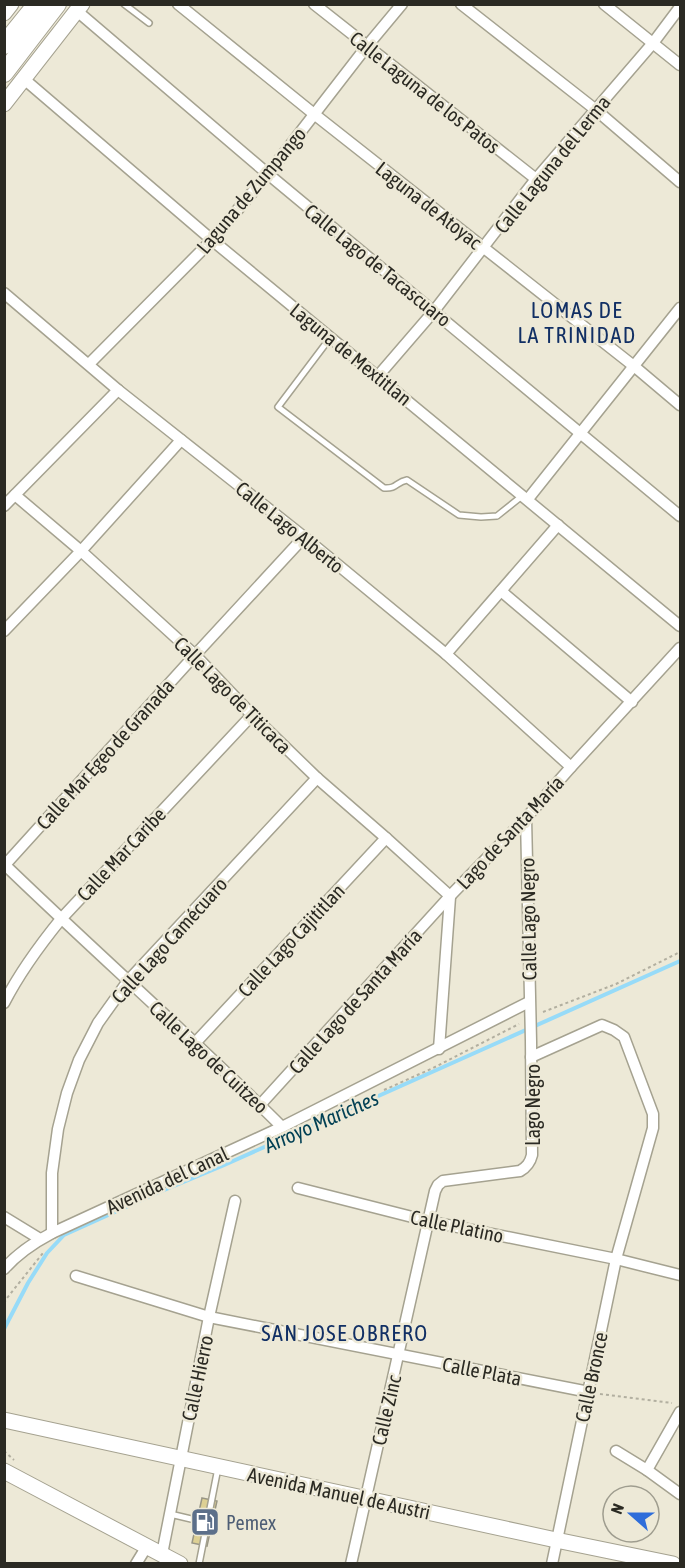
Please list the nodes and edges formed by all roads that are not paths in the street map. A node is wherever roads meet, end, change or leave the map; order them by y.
1 (11, 4) edge
2 (37, 4) edge
3 (57, 4) edge
4 (124, 4) edge
5 (178, 4) edge
6 (315, 4) edge
7 (402, 4) edge
8 (461, 4) edge
9 (604, 4) edge
10 (681, 7) edge
11 (79, 8) edge
12 (4, 13) edge
13 (148, 23) dead end
14 (653, 43) junction
15 (4, 45) edge
16 (367, 46) junction
17 (681, 65) edge
18 (4, 73) edge
19 (24, 79) junction
20 (4, 104) edge
21 (596, 110) junction
22 (314, 114) junction
23 (268, 174) junction
24 (536, 179) junction
25 (681, 183) edge
26 (212, 240) junction
27 (484, 248) junction
28 (4, 293) edge
29 (681, 308) edge
30 (434, 311) junction
31 (331, 337) junction
32 (89, 364) junction
33 (635, 367) junction
34 (378, 376) junction
35 (118, 390) junction
36 (681, 405) edge
37 (582, 433) junction
38 (181, 440) junction
39 (15, 495) junction
40 (526, 497) junction
41 (4, 506) edge
42 (681, 516) edge
43 (558, 525) junction
44 (304, 537) junction
45 (81, 550) junction
46 (501, 591) junction
47 (681, 626) edge
48 (4, 631) edge
49 (681, 648) edge
50 (446, 654) junction
51 (195, 655) junction
52 (632, 702) junction
53 (252, 715) junction
54 (571, 767) junction
55 (317, 778) junction
56 (526, 818) junction
57 (386, 838) junction
58 (5, 865) edge
59 (450, 896) junction
60 (61, 919) junction
61 (128, 981) junction
62 (530, 1002) junction
63 (4, 1004) edge
64 (530, 1021) joint
65 (195, 1042) junction
66 (439, 1049) junction
67 (531, 1057) junction
68 (260, 1105) junction
69 (282, 1127) junction
70 (298, 1188) dead end
71 (235, 1202) dead end
72 (4, 1217) edge
73 (428, 1221) junction
74 (52, 1233) junction
75 (40, 1239) junction
76 (616, 1259) junction
77 (4, 1269) edge
78 (681, 1275) edge
79 (76, 1276) dead end
80 (209, 1317) junction
81 (399, 1354) junction
82 (589, 1392) junction
83 (681, 1412) edge
84 (8, 1423) edge
85 (616, 1451) dead end
86 (180, 1459) junction
87 (219, 1467) junction
88 (647, 1470) junction
89 (4, 1471) edge
90 (681, 1494) edge
91 (366, 1499) junction
92 (170, 1514) junction
93 (208, 1523) junction
94 (556, 1540) junction
95 (147, 1546) junction
96 (162, 1554) junction
97 (136, 1563) edge
98 (180, 1563) edge
99 (200, 1563) edge
100 (351, 1563) edge
101 (552, 1563) edge
102 (673, 1563) edge

1 - 12 main road
2 - 15 main road
3 - 18 main road
4 - 13 lane
5 - 22 street, Laguna de Atoyac
6 - 16 street, Calle Laguna de los Patos
7 - 16 street, Laguna de Zumpango
8 - 21 street
9 - 14 street
10 - 14 street, Calle Laguna del Lerma
11 - 19 main road
11 - 23 street, Calle Lago de Tacascuaro
14 - 17 street
14 - 21 street, Calle Laguna del Lerma
16 - 22 street, Laguna de Zumpango
16 - 24 street, Calle Laguna de los Patos
19 - 20 main road
19 - 26 street, Laguna de Mextitlan
21 - 24 street, Calle Laguna del Lerma
21 - 25 street
22 - 23 street, Laguna de Zumpango
22 - 27 street, Laguna de Atoyac
23 - 26 street, Laguna de Zumpango
23 - 30 street, Calle Lago de Tacascuaro
24 - 27 street, Calle Laguna del Lerma
26 - 31 street, Laguna de Mextitlan
26 - 32 street, Laguna de Zumpango
27 - 30 street, Calle Laguna del Lerma
27 - 33 street, Laguna de Atoyac
28 - 32 street, Calle Lago Alberto
29 - 33 street
30 - 34 street, Calle Laguna del Lerma
30 - 37 street, Calle Lago de Tacascuaro
31 - 34 street, Laguna de Mextitlan
31 - 40 lane
32 - 35 street, Calle Lago Alberto
33 - 36 street, Laguna de Atoyac
33 - 37 street
34 - 40 street, Laguna de Mextitlan
35 - 38 street, Calle Lago Alberto
35 - 39 street
37 - 40 street
37 - 42 street, Calle Lago de Tacascuaro
38 - 44 street, Calle Lago Alberto
38 - 45 street
39 - 41 street
39 - 45 street, Calle Lago de Titicaca
40 - 43 street, Laguna de Mextitlan
43 - 46 street
43 - 47 street, Laguna de Mextitlan
44 - 50 street, Calle Lago Alberto
44 - 51 street, Calle Mar Egeo de Granada
45 - 48 street
45 - 51 street, Calle Lago de Titicaca
46 - 50 street
46 - 52 street
49 - 52 street, Lago de Santa María
50 - 54 street, Calle Lago Alberto
51 - 53 street, Calle Lago de Titicaca
51 - 58 street, Calle Mar Egeo de Granada
52 - 54 street, Lago de Santa María
53 - 55 street, Calle Lago de Titicaca
53 - 60 street, Calle Mar Caribe
54 - 56 street, Lago de Santa María
55 - 57 street, Calle Lago de Titicaca
55 - 61 street, Calle Lago Camécuaro
56 - 59 street, Lago de Santa María
56 - 62 street, Calle Lago Negro
57 - 59 street, Calle Lago de Titicaca
57 - 65 street, Calle Lago Cajititlan
58 - 60 street, Calle Lago de Cuitzeo
59 - 66 street
59 - 68 street, Calle Lago de Santa María
60 - 61 street, Calle Lago de Cuitzeo
60 - 63 street, Calle Mar Caribe
61 - 65 street, Calle Lago de Cuitzeo
61 - 74 street, Calle Lago Camécuaro
62 - 64 street, Calle Lago Negro
62 - 66 street, Avenida del Canal
64 - 67 street, Lago Negro
65 - 68 street, Calle Lago de Cuitzeo
66 - 69 street, Avenida del Canal
67 - 73 street, Lago Negro
67 - 76 street, Calle Bronce
68 - 69 street, Calle Lago de Cuitzeo
69 - 74 street, Avenida del Canal
70 - 73 street, Calle Platino
71 - 80 street, Calle Hierro
72 - 75 street
73 - 76 street, Calle Platino
73 - 81 street, Calle Zinc
74 - 75 street, Avenida del Canal
75 - 77 street, Avenida del Canal
76 - 78 street, Calle Platino
76 - 82 street, Calle Bronce
79 - 80 street, Calle Plata
80 - 81 street, Calle Plata
80 - 86 street, Calle Hierro
81 - 82 street, Calle Plata
81 - 91 street, Calle Zinc
82 - 94 street, Calle Bronce
83 - 88 street
84 - 86 main road, Avenida Manuel de Austri
85 - 88 street
86 - 87 main road, Avenida Manuel de Austri
86 - 92 street, Calle Hierro
87 - 91 main road, Avenida Manuel de Austri
87 - 93 lane
88 - 90 street
89 - 95 main road
91 - 94 main road, Avenida Manuel de Austri
91 - 100 street, Calle Zinc
92 - 93 lane
92 - 96 street, Calle Hierro
93 - 99 lane
94 - 101 street, Calle Bronce
94 - 102 main road, Avenida Manuel de Austri
95 - 96 main road
95 - 97 street
96 - 98 main road

